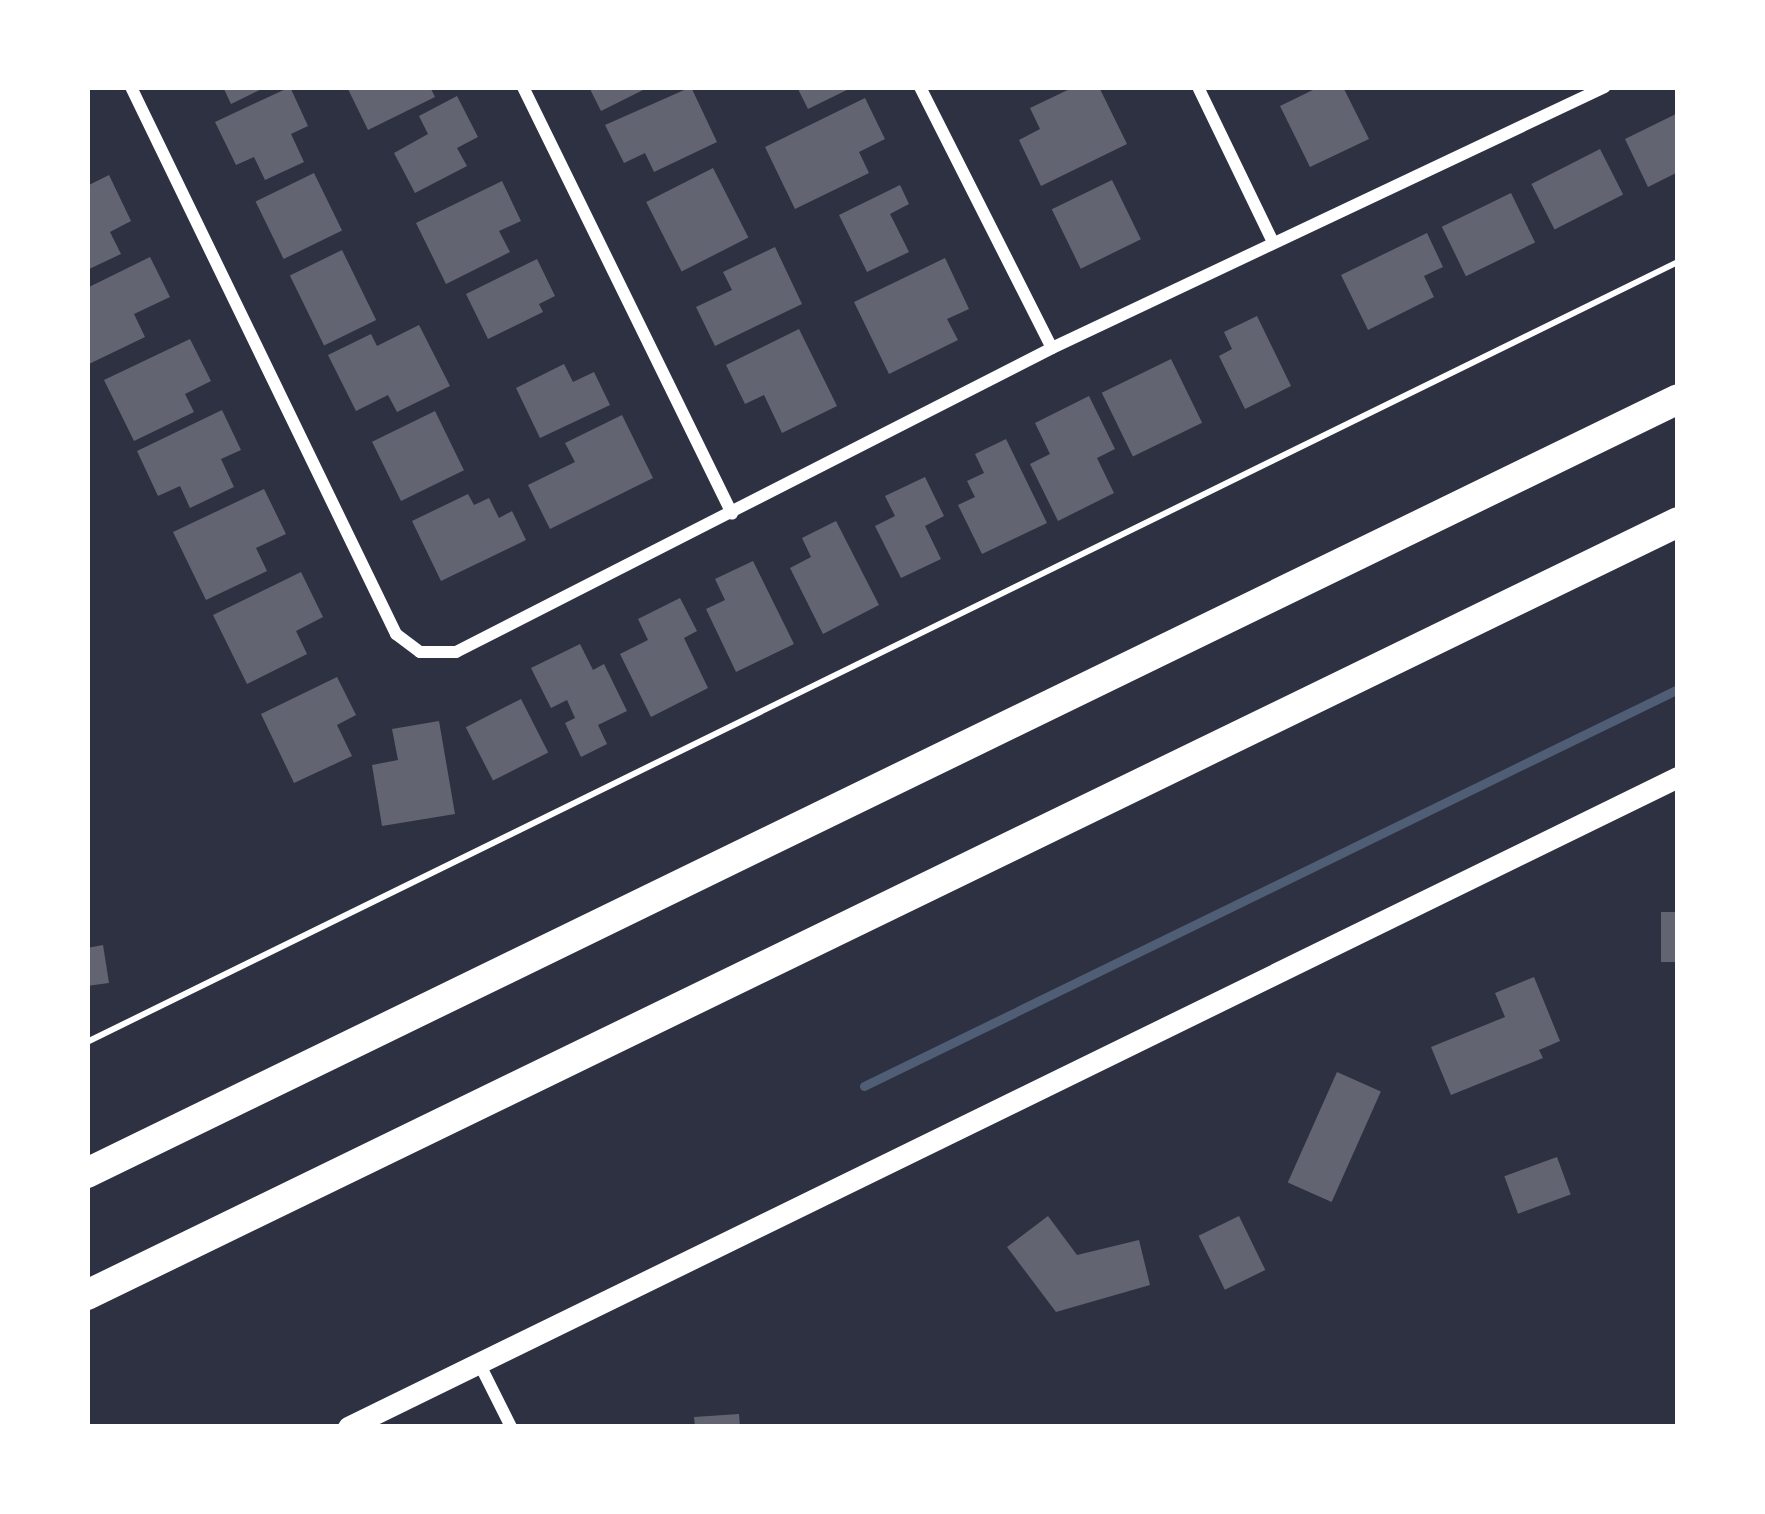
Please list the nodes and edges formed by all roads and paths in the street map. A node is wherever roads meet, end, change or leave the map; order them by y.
1 (131, 87) edge
2 (523, 87) edge
3 (920, 87) edge
4 (1198, 87) edge
5 (1604, 87) edge
6 (1273, 242) junction
7 (1678, 262) edge
8 (1052, 348) junction
9 (1678, 399) edge
10 (732, 513) junction
11 (1678, 522) edge
12 (1678, 777) edge
13 (87, 1042) edge
14 (87, 1173) edge
15 (87, 1295) edge
16 (479, 1363) junction
17 (348, 1427) edge
18 (512, 1427) edge

1 - 10 street
2 - 10 street
3 - 8 street
4 - 6 street
5 - 6 street
6 - 8 street
7 - 13 path
8 - 10 street
9 - 14 highway
11 - 15 highway
12 - 16 street
16 - 17 street
16 - 18 street

